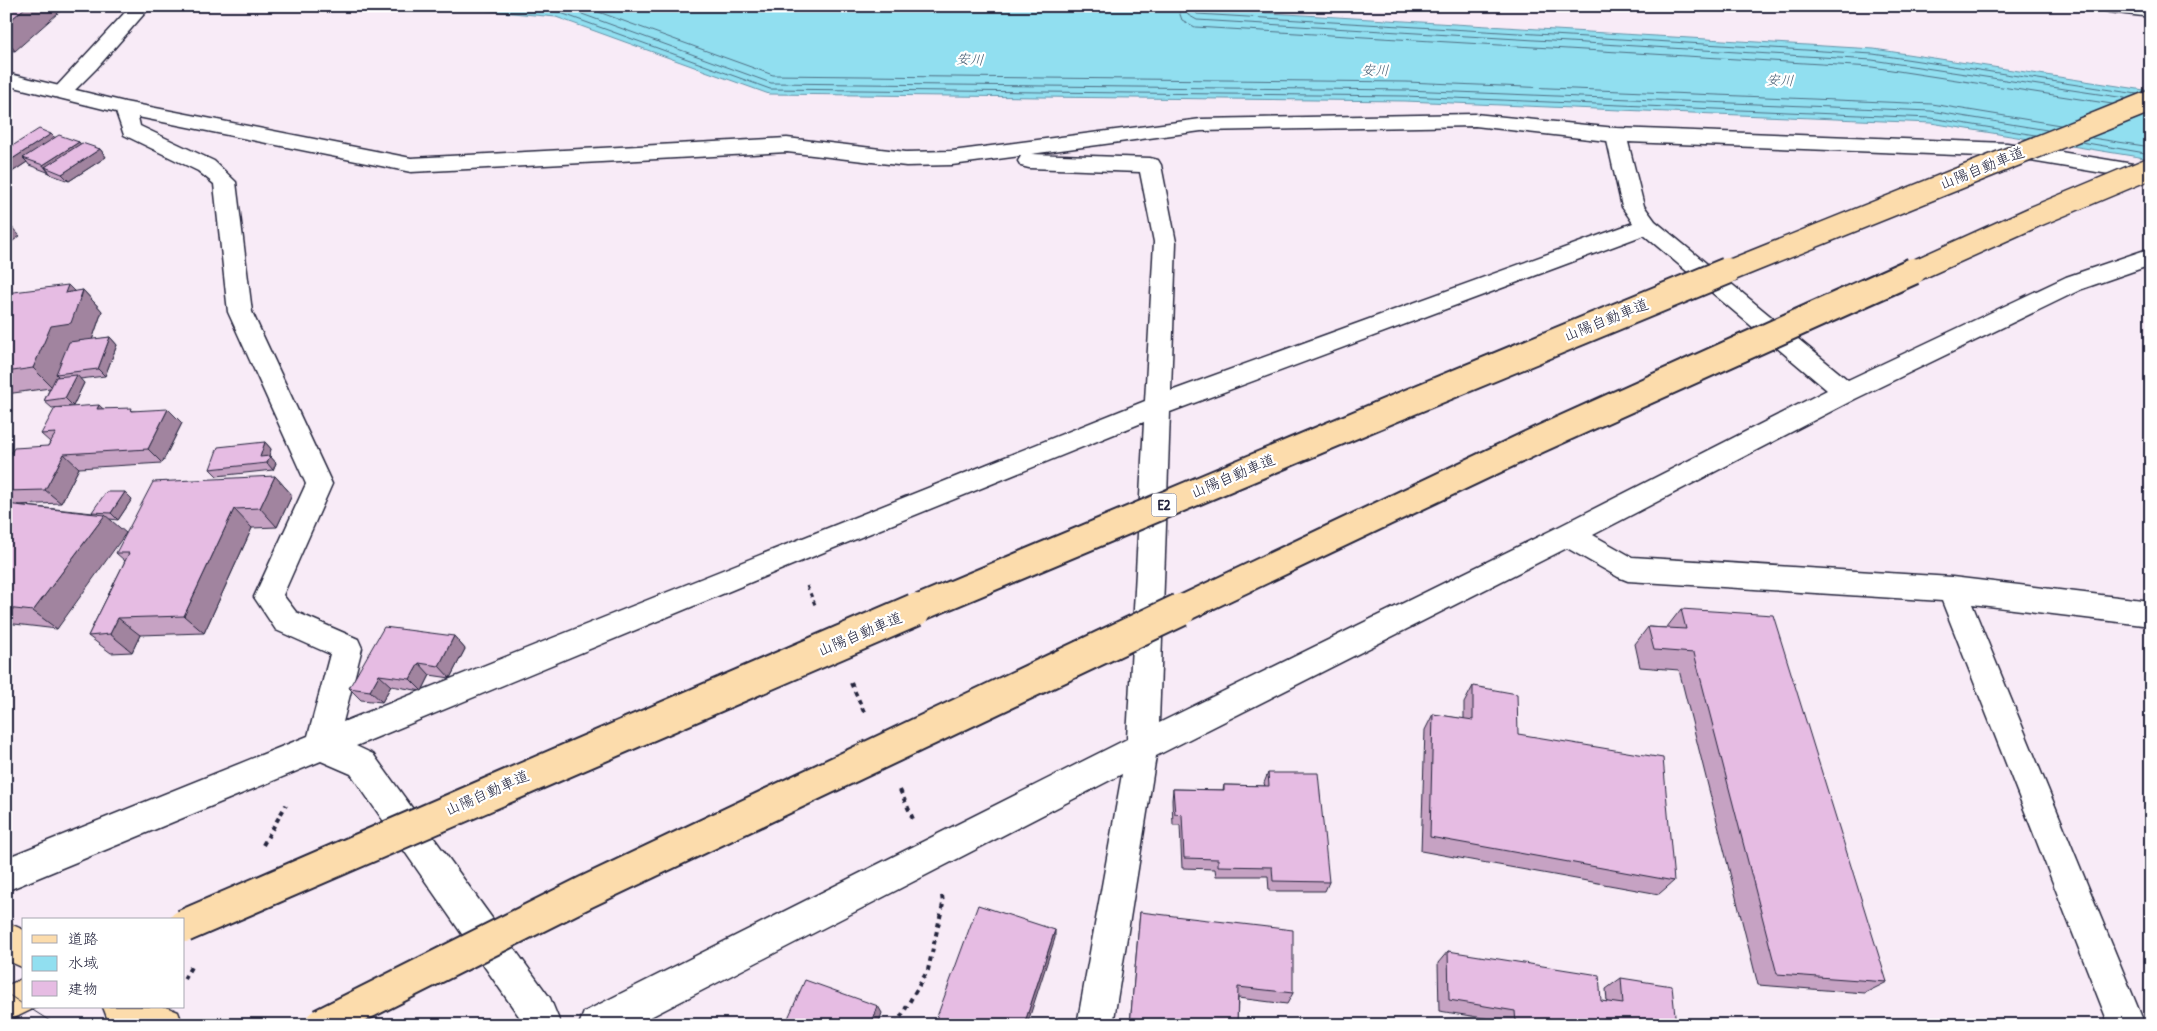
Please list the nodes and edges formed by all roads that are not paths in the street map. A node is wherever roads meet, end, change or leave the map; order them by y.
1 (142, 6) edge
2 (2109, 6) edge
3 (2151, 11) edge
4 (6, 78) edge
5 (62, 92) junction
6 (2151, 101) edge
7 (126, 108) junction
8 (1616, 135) junction
9 (952, 158) junction
10 (2151, 168) edge
11 (2151, 174) edge
12 (1646, 226) junction
13 (2151, 256) edge
14 (1846, 392) junction
15 (1158, 406) junction
16 (1568, 535) junction
17 (1952, 589) junction
18 (2151, 614) edge
19 (321, 746) junction
20 (1142, 746) junction
21 (6, 875) edge
22 (185, 926) edge
23 (6, 939) edge
24 (22, 950) edge
25 (22, 997) edge
26 (6, 1004) edge
27 (123, 1008) edge
28 (165, 1025) edge
29 (321, 1025) edge
30 (543, 1025) edge
31 (597, 1025) edge
32 (1095, 1025) edge
33 (2127, 1025) edge

1 - 5 street
2 - 3 street
4 - 5 street
5 - 7 street
6 - 22 main road, 山陽自動車道 / E2, bridge
7 - 9 street
7 - 19 street
8 - 9 street
8 - 11 street
8 - 12 street
9 - 15 street
10 - 29 main road, bridge
12 - 14 street
12 - 15 street
13 - 14 street
14 - 16 street
15 - 19 street
15 - 20 street
16 - 17 street
16 - 20 street
17 - 18 street
17 - 33 street
19 - 21 street
19 - 30 street
20 - 31 street
20 - 32 street
23 - 24 main road
25 - 26 main road
27 - 28 main road

